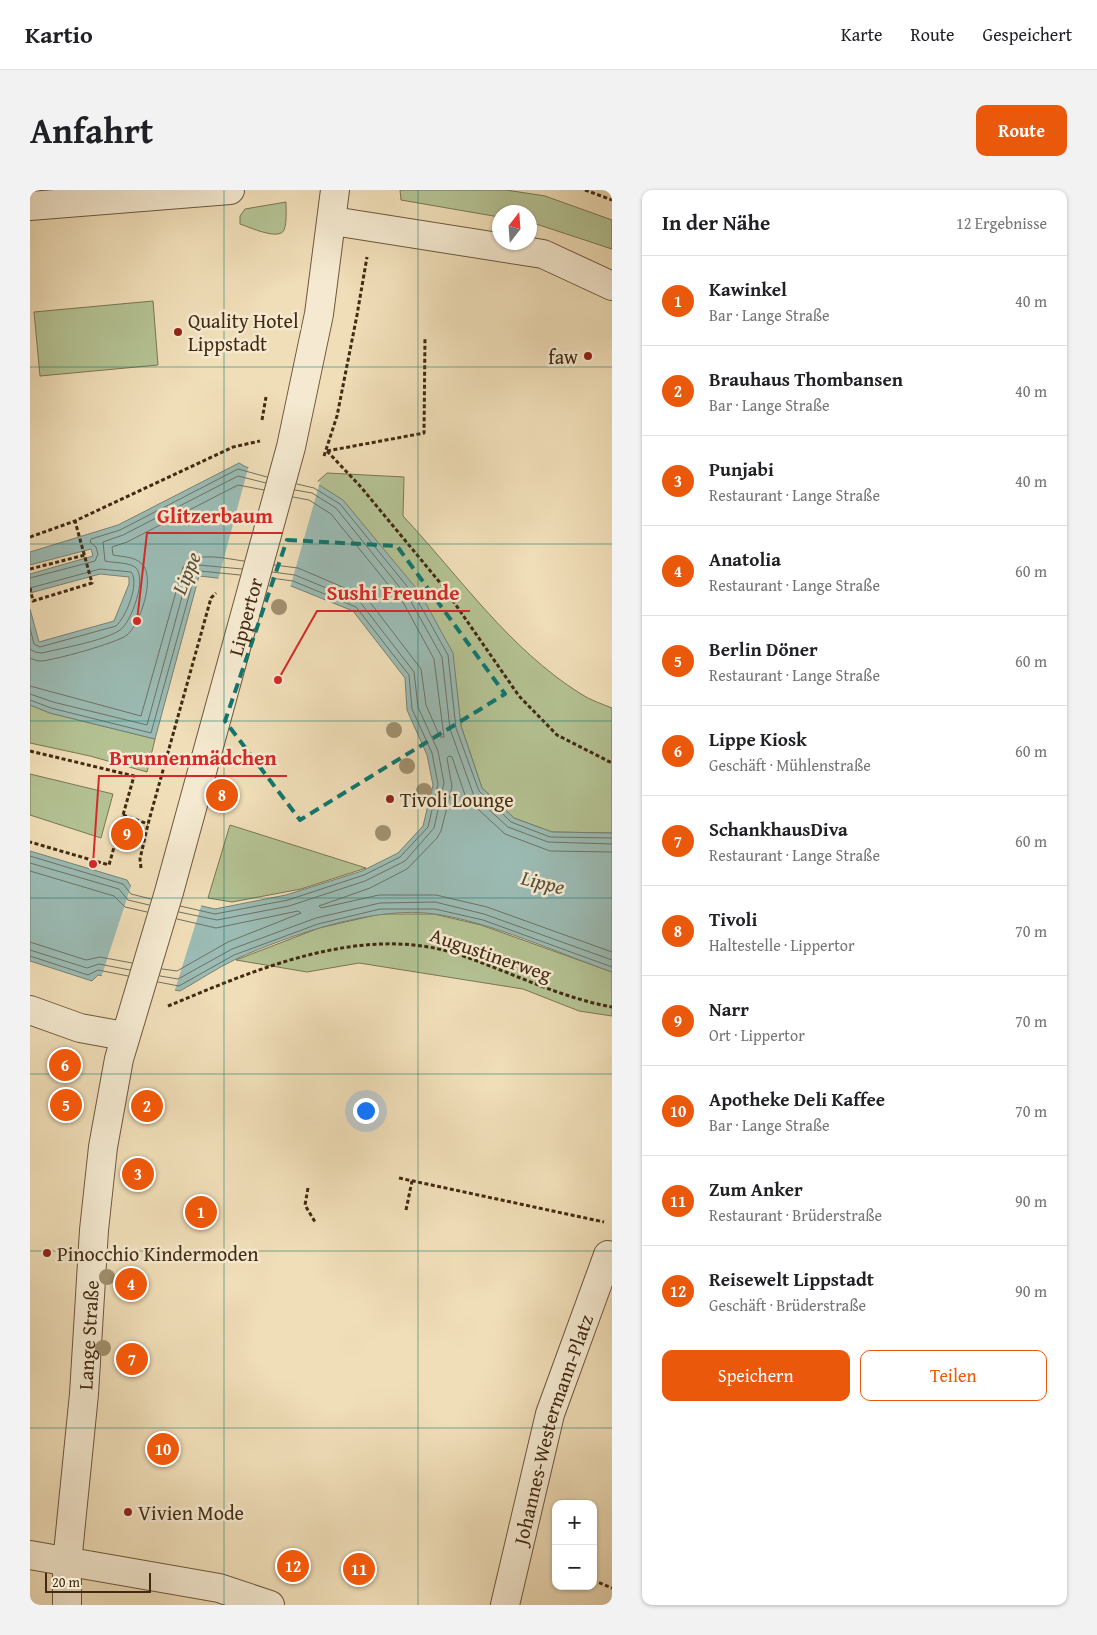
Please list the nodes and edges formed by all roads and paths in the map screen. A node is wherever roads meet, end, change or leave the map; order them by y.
1 (230, 190) edge
2 (335, 190) edge
3 (585, 190) edge
4 (612, 200) edge
5 (30, 206) edge
6 (332, 221) junction
7 (371, 227) junction
8 (612, 286) edge
9 (425, 337) dead end
10 (268, 389) dead end
11 (262, 425) dead end
12 (262, 433) dead end
13 (327, 451) junction
14 (75, 522) junction
15 (30, 537) edge
16 (85, 554) junction
17 (30, 569) edge
18 (30, 588) edge
19 (221, 588) dead end
20 (31, 592) edge
21 (30, 751) edge
22 (612, 763) edge
23 (122, 815) junction
24 (148, 824) junction
25 (30, 842) edge
26 (143, 877) dead end
27 (612, 1007) edge
28 (160, 1009) dead end
29 (30, 1010) edge
30 (124, 1036) junction
31 (399, 1178) dead end
32 (412, 1181) junction
33 (308, 1188) dead end
34 (406, 1210) dead end
35 (315, 1222) dead end
36 (612, 1223) edge
37 (608, 1255) dead end
38 (30, 1555) edge
39 (67, 1563) junction
40 (597, 1582) edge
41 (612, 1588) edge
42 (67, 1605) edge
43 (270, 1605) edge
44 (505, 1605) edge

1 - 5 street
2 - 6 street, Lippertor
3 - 4 path
6 - 7 street
6 - 30 street, Lippertor
7 - 8 street
7 - 13 path
9 - 13 path
10 - 11 path
12 - 14 path
13 - 22 path
14 - 15 path
14 - 16 path
16 - 17 path
16 - 20 path
18 - 20 path
19 - 24 path
21 - 23 path
23 - 24 path
23 - 25 path
24 - 26 path
27 - 28 path, Augustinerweg
29 - 30 street
30 - 39 street, Lange Straße
31 - 32 path
32 - 34 path
32 - 36 path
33 - 35 path
37 - 44 street, Johannes-Westermann-Platz
38 - 39 street
39 - 42 street, Lange Straße
39 - 43 street
40 - 41 path

